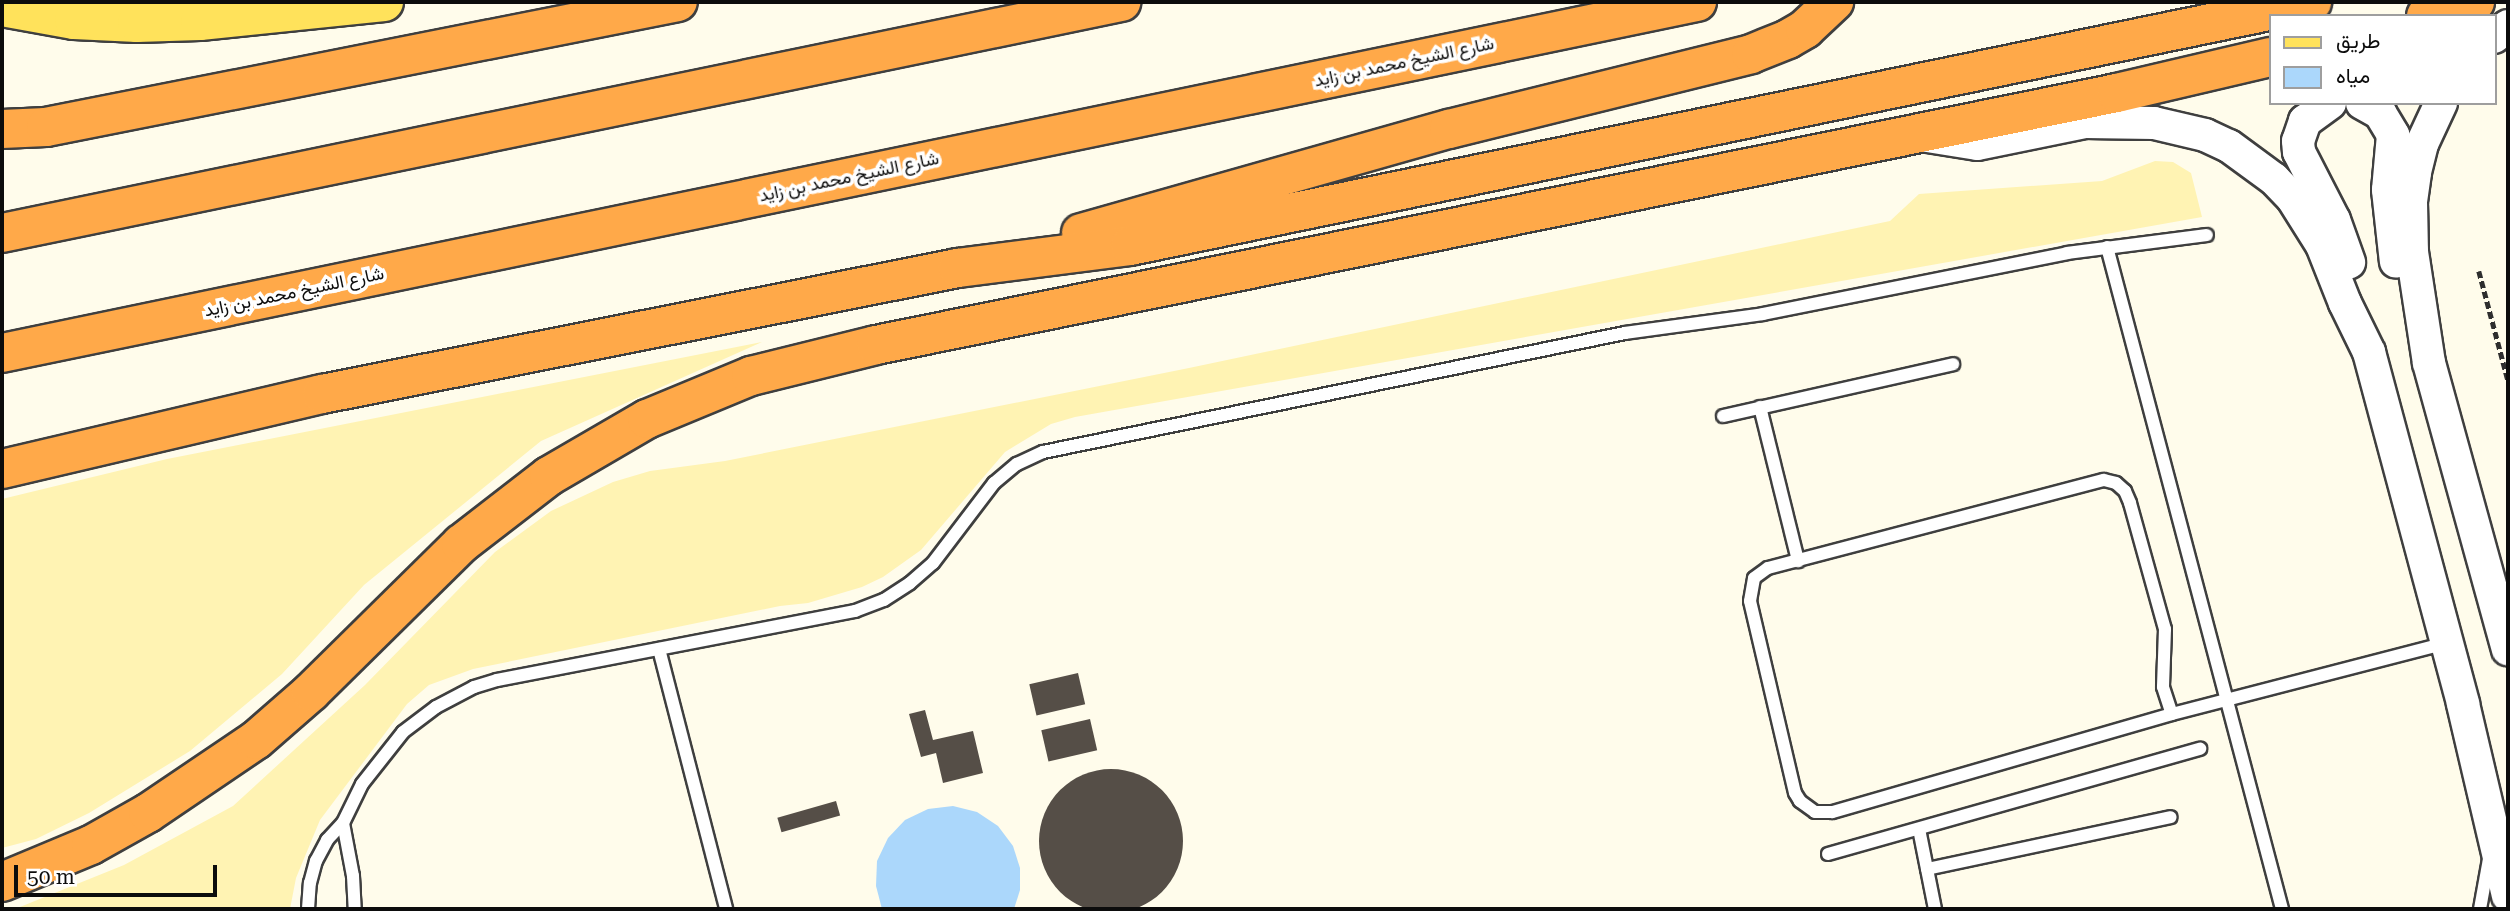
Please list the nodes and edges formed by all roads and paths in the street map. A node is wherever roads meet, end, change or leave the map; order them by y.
1 (384, 2) edge
2 (1121, 2) edge
3 (1697, 2) edge
4 (1834, 2) edge
5 (2312, 2) edge
6 (2475, 2) edge
7 (646, 4) edge
8 (2, 7) edge
9 (2433, 14) edge
10 (2268, 57) edge
11 (2327, 105) edge
12 (2366, 105) edge
13 (2440, 105) edge
14 (47, 127) junction
15 (2, 129) edge
16 (1916, 134) junction
17 (2, 141) edge
18 (2, 233) edge
19 (2207, 235) dead end
20 (2107, 247) junction
21 (958, 268) junction
22 (2479, 271) dead end
23 (2425, 345) junction
24 (2369, 352) junction
25 (2, 353) edge
26 (1953, 364) dead end
27 (2508, 380) edge
28 (1760, 407) junction
29 (1723, 416) dead end
30 (2, 469) edge
31 (1798, 561) junction
32 (2447, 643) junction
33 (659, 649) junction
34 (2508, 649) edge
35 (2227, 699) junction
36 (2172, 714) junction
37 (2200, 749) dead end
38 (2171, 817) dead end
39 (342, 823) junction
40 (1919, 829) junction
41 (2493, 838) junction
42 (1828, 854) dead end
43 (1927, 869) junction
44 (2, 882) edge
45 (2508, 896) edge
46 (308, 909) edge
47 (355, 909) edge
48 (726, 909) edge
49 (1935, 909) edge
50 (2282, 909) edge
51 (2480, 909) edge

1 - 8 main road
2 - 18 highway
3 - 25 highway, شارع الشيخ محمد بن زايد
4 - 21 highway
5 - 21 highway
6 - 9 highway
7 - 14 highway
10 - 16 highway
11 - 24 street
12 - 23 street
13 - 23 street
14 - 15 highway
14 - 17 highway
16 - 24 street
16 - 44 highway
19 - 20 lane
20 - 33 lane
20 - 35 lane
21 - 30 highway
22 - 27 path
23 - 34 street
24 - 32 street
26 - 28 lane
28 - 29 lane
28 - 31 lane
31 - 36 lane
31 - 36 lane
32 - 35 lane
32 - 41 street
33 - 39 lane
33 - 48 lane
35 - 36 lane
35 - 50 lane
37 - 40 lane
38 - 43 lane
39 - 46 lane
39 - 47 lane
40 - 42 lane
40 - 43 lane
41 - 45 street
41 - 51 lane
43 - 49 lane

